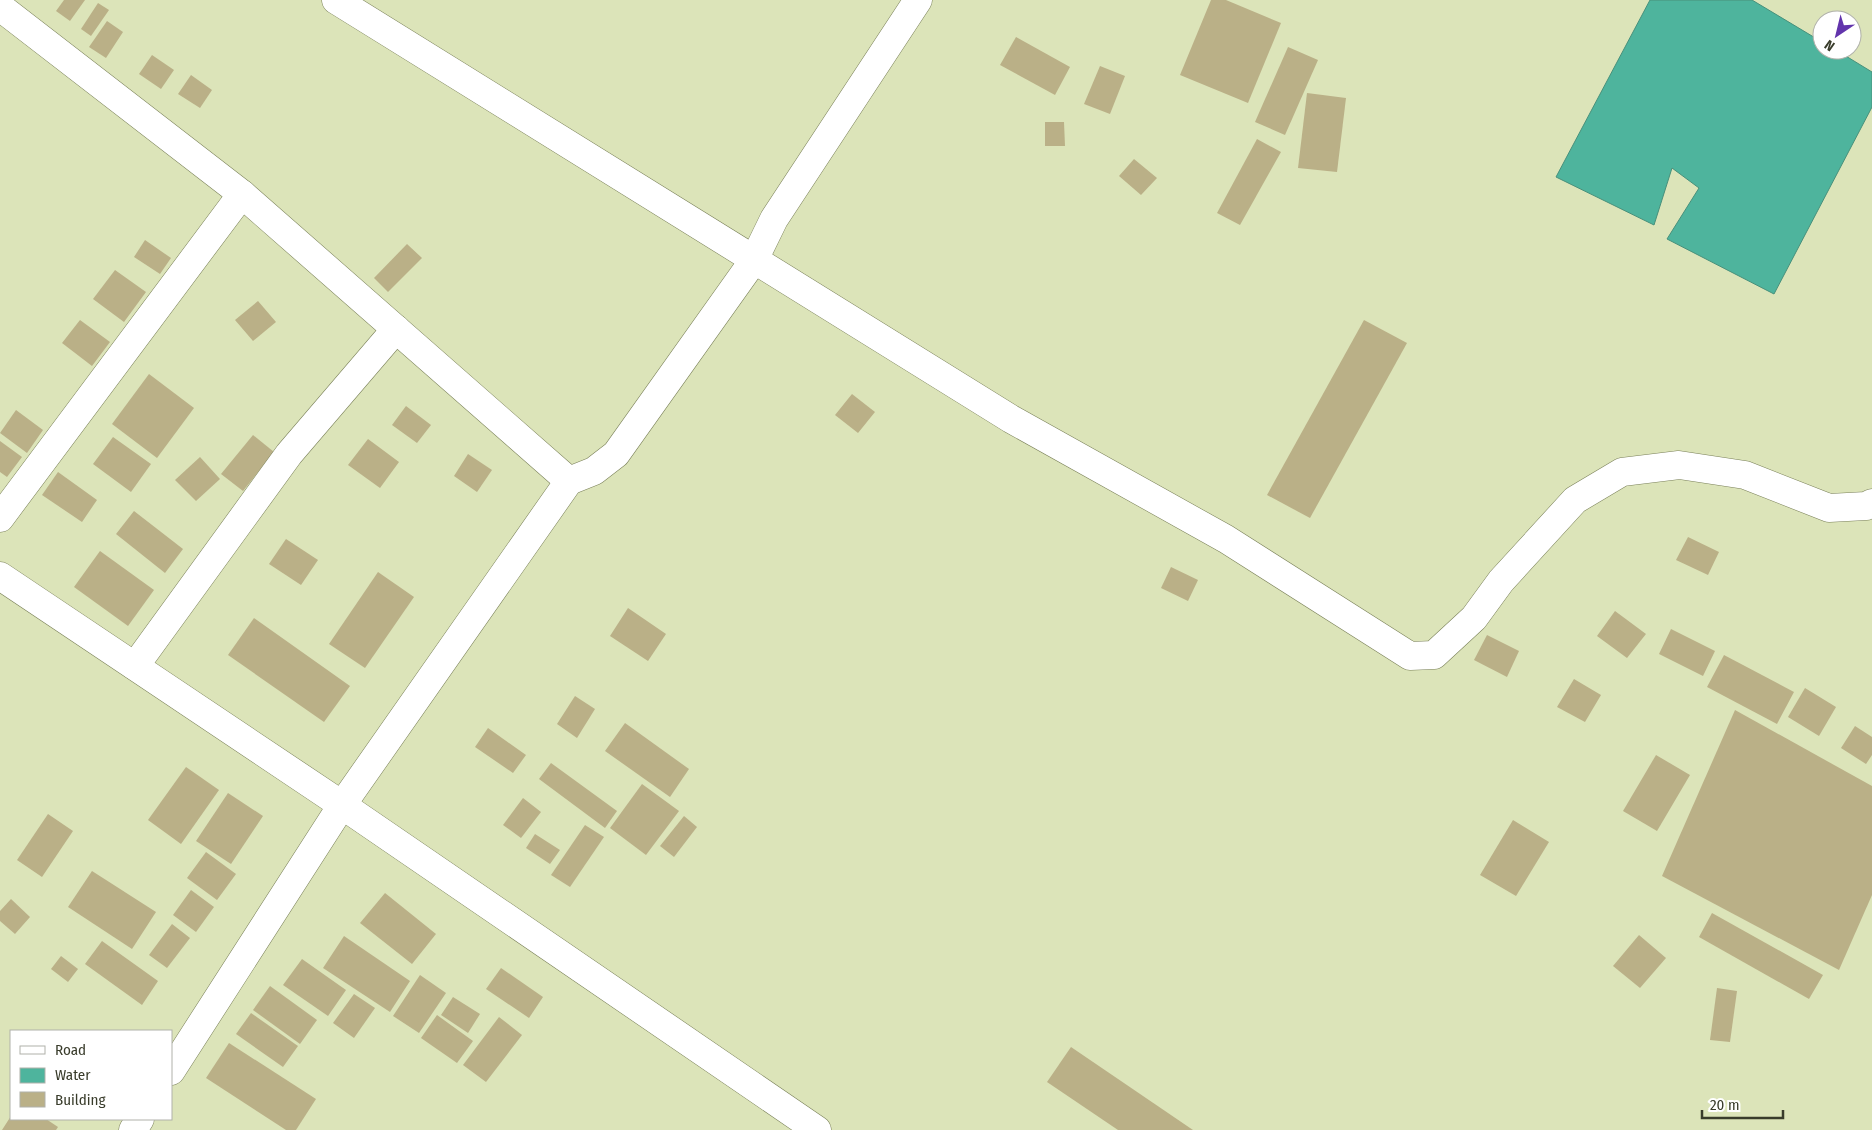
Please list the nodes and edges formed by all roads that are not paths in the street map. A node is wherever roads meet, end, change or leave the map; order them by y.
1 (336, 0) edge
2 (918, 0) edge
3 (0, 7) edge
4 (242, 194) junction
5 (754, 260) junction
6 (396, 329) junction
7 (569, 482) junction
8 (1872, 503) edge
9 (0, 518) edge
10 (0, 576) edge
11 (135, 666) junction
12 (342, 805) junction
13 (172, 1069) edge
14 (817, 1130) edge

1 - 5 street
2 - 5 street
3 - 4 street
4 - 6 street
4 - 9 street
5 - 7 street
5 - 8 street
6 - 7 street
6 - 11 street
7 - 12 street
10 - 11 street
11 - 12 street
12 - 13 street
12 - 14 street

